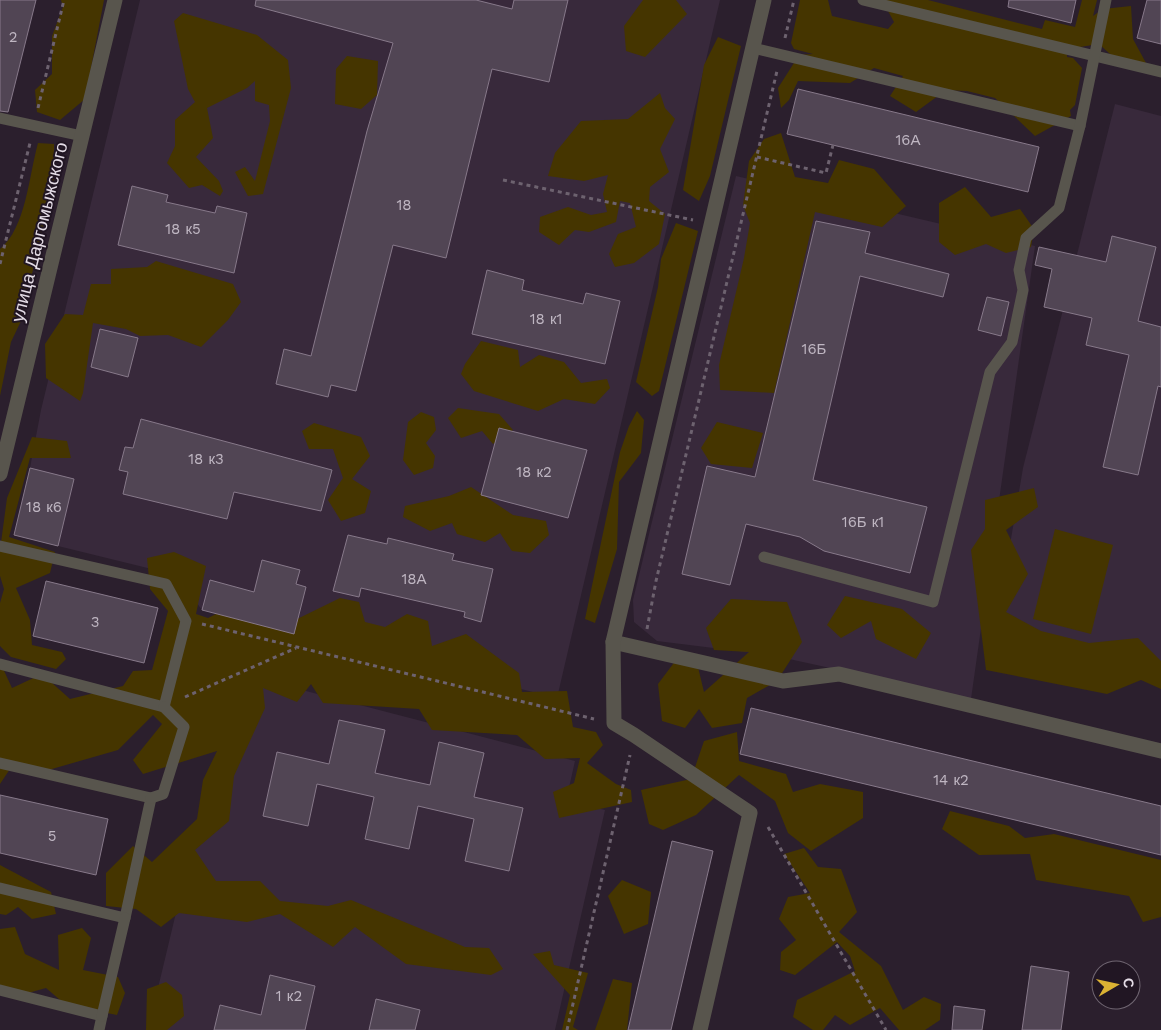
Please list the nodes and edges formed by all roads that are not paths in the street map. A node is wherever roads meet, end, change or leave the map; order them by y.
1 (115, 0) edge
2 (764, 0) edge
3 (864, 0) edge
4 (1106, 0) edge
5 (753, 48) junction
6 (1094, 56) junction
7 (1161, 72) edge
8 (0, 118) edge
9 (1080, 126) junction
10 (82, 136) junction
11 (4, 440) edge
12 (0, 474) edge
13 (0, 546) edge
14 (764, 557) dead end
15 (612, 642) junction
16 (0, 664) edge
17 (164, 707) junction
18 (1161, 751) edge
19 (0, 763) edge
20 (151, 798) junction
21 (0, 888) edge
22 (125, 918) junction
23 (0, 990) edge
24 (102, 1016) junction
25 (99, 1030) edge
26 (700, 1030) edge

1 - 10 street, улица Даргомыжского
2 - 5 street
3 - 6 lane
4 - 6 lane
5 - 9 lane
5 - 15 street
6 - 7 lane
6 - 9 lane
8 - 10 lane
9 - 14 lane
10 - 11 street, улица Даргомыжского
11 - 12 street, улица Даргомыжского
13 - 17 lane
15 - 18 street
15 - 26 street
16 - 17 lane
17 - 20 lane
19 - 20 lane
20 - 22 lane
21 - 22 lane
22 - 24 lane
23 - 24 lane
24 - 25 lane

